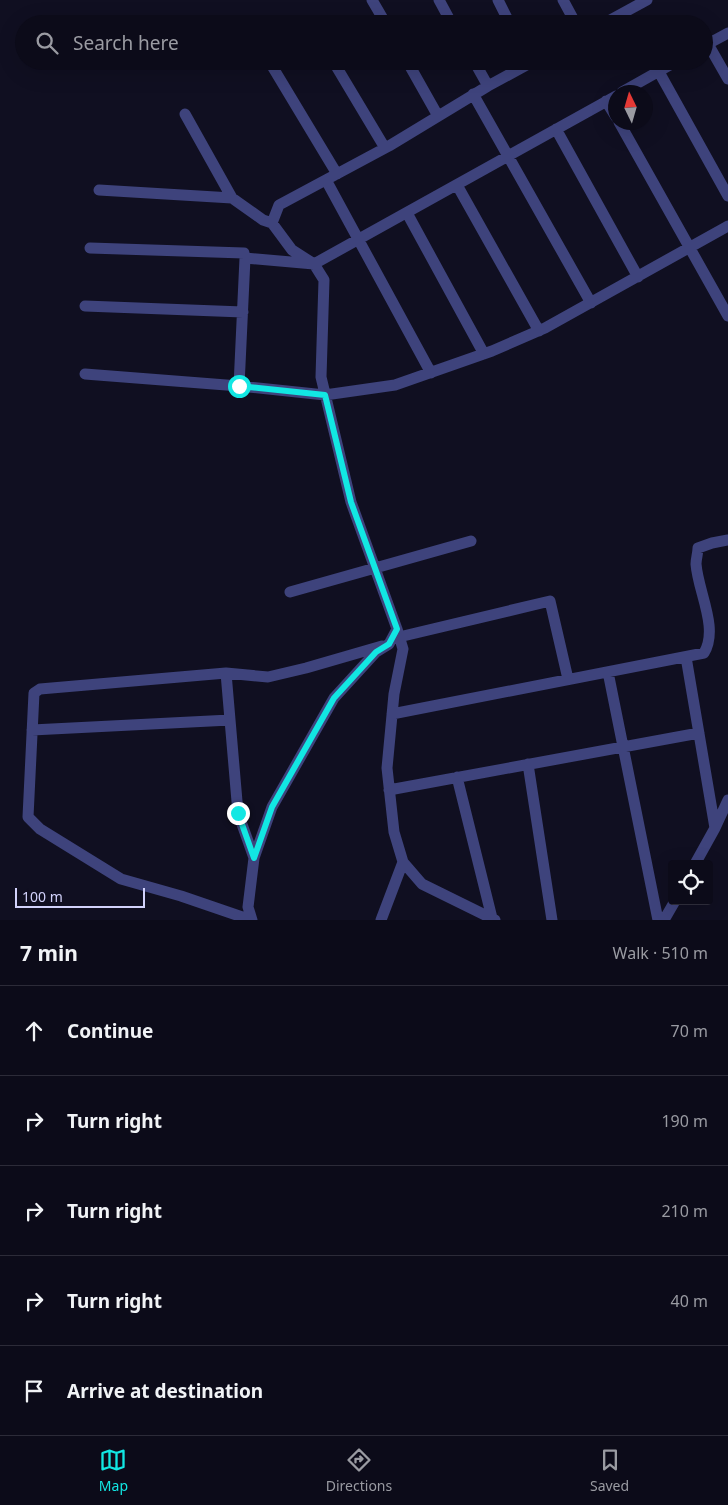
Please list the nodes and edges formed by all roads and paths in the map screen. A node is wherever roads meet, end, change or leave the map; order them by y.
1 (372, 0) edge
2 (439, 0) edge
3 (498, 0) edge
4 (563, 0) edge
5 (647, 0) edge
6 (381, 15) edge
7 (447, 15) edge
8 (506, 15) edge
9 (571, 15) edge
10 (620, 15) edge
11 (728, 33) edge
12 (713, 41) edge
13 (713, 56) edge
14 (274, 70) edge
15 (339, 70) edge
16 (412, 70) edge
17 (479, 70) edge
18 (516, 70) edge
19 (662, 70) edge
20 (659, 72) junction
21 (728, 79) edge
22 (635, 85) edge
23 (488, 86) junction
24 (473, 94) junction
25 (608, 100) edge
26 (185, 114) dead end
27 (438, 116) junction
28 (556, 130) junction
29 (624, 130) edge
30 (385, 148) junction
31 (508, 156) junction
32 (337, 174) junction
33 (326, 180) junction
34 (457, 185) junction
35 (99, 190) dead end
36 (728, 196) edge
37 (232, 198) junction
38 (407, 213) junction
39 (272, 223) junction
40 (728, 226) edge
41 (359, 240) junction
42 (90, 248) dead end
43 (690, 248) junction
44 (245, 258) junction
45 (314, 264) junction
46 (638, 277) junction
47 (591, 303) junction
48 (84, 306) dead end
49 (243, 312) junction
50 (728, 316) edge
51 (539, 331) junction
52 (484, 354) junction
53 (430, 373) junction
54 (85, 374) dead end
55 (239, 386) junction
56 (325, 395) junction
57 (728, 540) edge
58 (470, 541) dead end
59 (376, 568) junction
60 (290, 592) dead end
61 (398, 633) junction
62 (389, 644) junction
63 (686, 657) junction
64 (608, 672) junction
65 (226, 674) junction
66 (568, 680) junction
67 (392, 714) junction
68 (230, 720) junction
69 (32, 730) junction
70 (699, 733) junction
71 (623, 746) junction
72 (528, 764) junction
73 (458, 777) junction
74 (389, 790) junction
75 (728, 800) edge
76 (715, 828) junction
77 (254, 858) junction
78 (697, 860) edge
79 (403, 862) junction
80 (672, 905) edge
81 (493, 919) edge
82 (252, 920) edge
83 (381, 920) edge
84 (552, 920) edge
85 (658, 920) edge
86 (664, 920) edge

1 - 6 street
2 - 7 street
3 - 8 street
4 - 9 street
5 - 10 street
11 - 12 street
13 - 21 street
14 - 32 street
15 - 30 street
16 - 27 street
17 - 23 street
18 - 23 street
19 - 20 street
20 - 22 street
20 - 36 street
23 - 24 street
24 - 27 street
24 - 31 street
25 - 28 street
26 - 37 street
27 - 30 street
28 - 31 street
28 - 46 street
29 - 43 street
30 - 32 street
31 - 34 street
31 - 47 street
32 - 33 street
33 - 39 street
33 - 41 street
34 - 38 street
34 - 51 street
35 - 37 street
37 - 39 street
38 - 41 street
38 - 52 street
39 - 45 street
40 - 43 street
41 - 45 street
41 - 53 street
42 - 44 street
43 - 46 street
43 - 50 street
44 - 45 street
44 - 49 street
45 - 56 street
46 - 47 street
47 - 51 street
48 - 49 street
49 - 55 street
51 - 52 street
52 - 53 street
53 - 56 street
54 - 55 street
55 - 56 street
56 - 59 street
57 - 63 street
58 - 59 street
59 - 60 street
59 - 61 street
61 - 62 street
61 - 66 street
61 - 67 street
62 - 65 street
62 - 77 street
63 - 64 street
63 - 70 street
64 - 66 street
64 - 71 street
65 - 68 street
65 - 69 street
66 - 67 street
67 - 74 street
68 - 69 street
68 - 77 street
69 - 82 street
70 - 71 street
70 - 76 street
71 - 72 street
71 - 85 street
72 - 73 street
72 - 84 street
73 - 74 street
73 - 81 street
74 - 79 street
75 - 76 street
76 - 78 street
77 - 82 street
79 - 81 street
79 - 83 street
80 - 86 street

